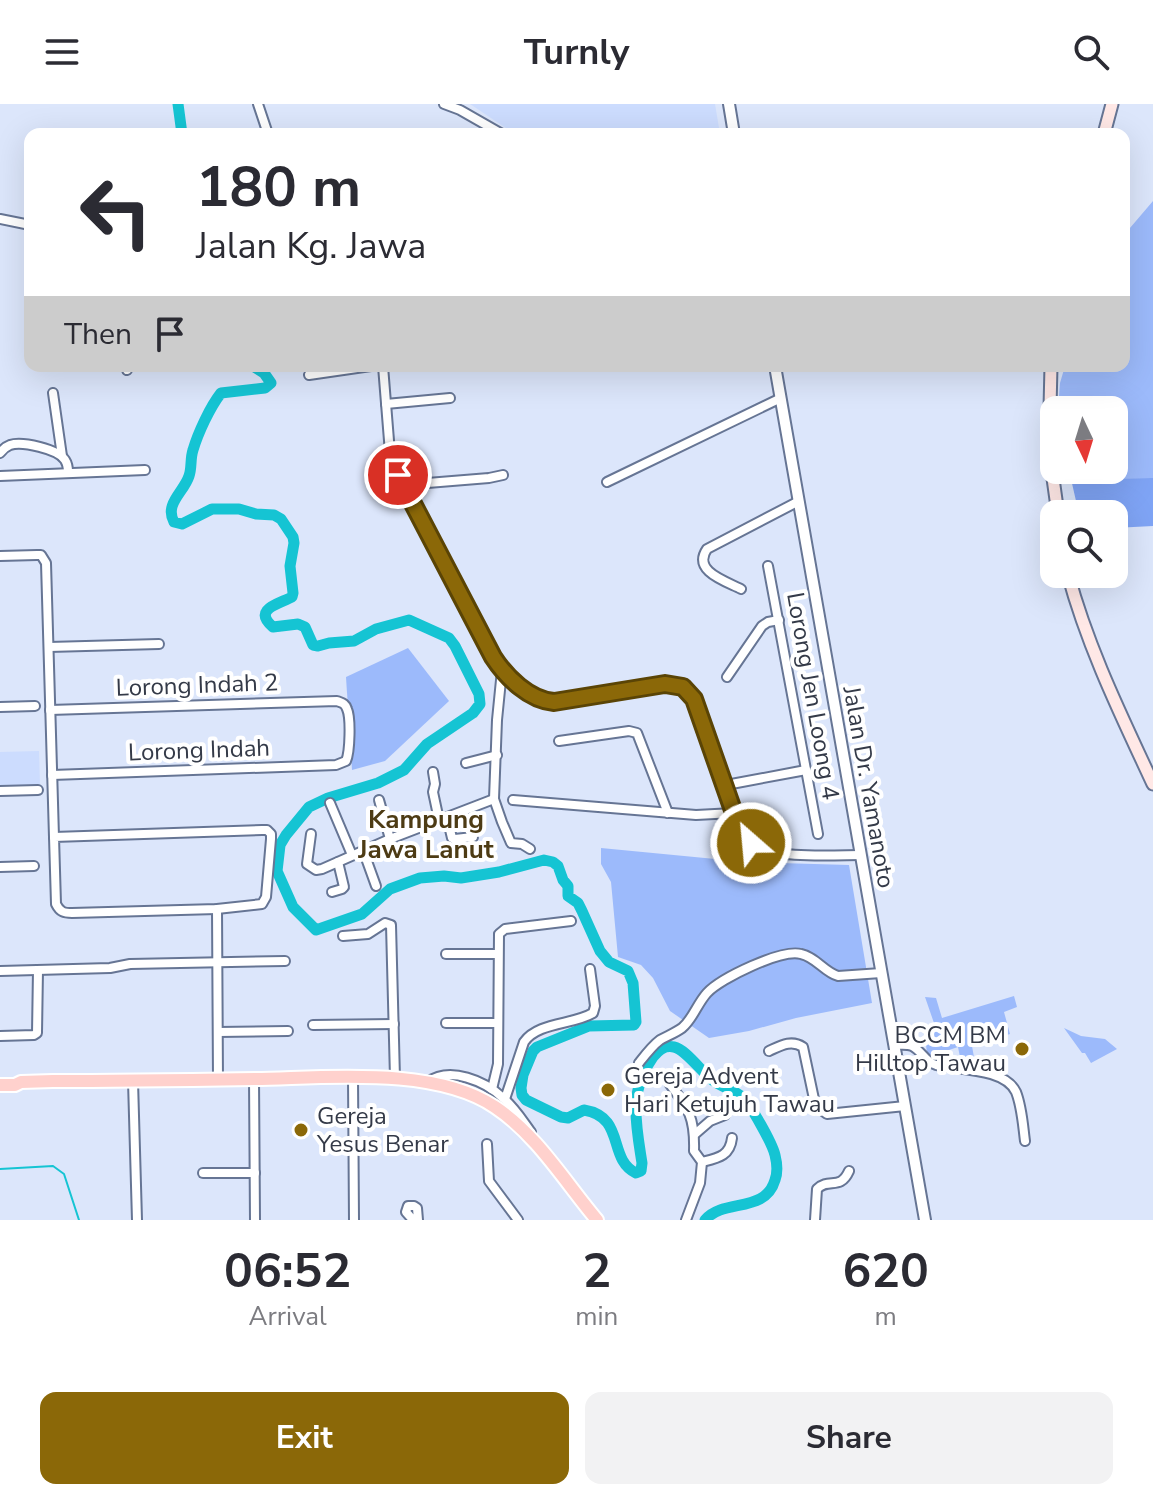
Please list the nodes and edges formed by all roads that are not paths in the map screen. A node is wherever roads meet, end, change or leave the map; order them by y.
1 (258, 104) edge
2 (444, 104) edge
3 (729, 104) edge
4 (1112, 104) edge
5 (266, 128) edge
6 (492, 128) edge
7 (733, 128) edge
8 (1106, 128) edge
9 (0, 219) edge
10 (24, 224) edge
11 (330, 372) edge
12 (383, 372) edge
13 (776, 372) edge
14 (1051, 372) edge
15 (309, 375) dead end
16 (53, 393) dead end
17 (450, 398) dead end
18 (781, 398) junction
19 (386, 404) junction
20 (0, 453) edge
21 (62, 456) junction
22 (145, 470) dead end
23 (68, 472) junction
24 (503, 475) dead end
25 (0, 476) edge
26 (607, 482) dead end
27 (403, 485) junction
28 (1056, 500) edge
29 (799, 501) junction
30 (0, 556) edge
31 (768, 566) dead end
32 (1072, 588) edge
33 (741, 589) dead end
34 (779, 620) junction
35 (159, 644) dead end
36 (49, 647) junction
37 (502, 670) junction
38 (727, 677) dead end
39 (35, 706) dead end
40 (0, 707) edge
41 (50, 710) junction
42 (559, 741) dead end
43 (497, 755) junction
44 (346, 761) joint
45 (466, 763) dead end
46 (806, 770) junction
47 (433, 772) dead end
48 (52, 775) junction
49 (1153, 784) edge
50 (726, 785) junction
51 (38, 790) dead end
52 (0, 791) edge
53 (494, 799) junction
54 (379, 800) dead end
55 (513, 800) dead end
56 (330, 803) dead end
57 (668, 813) junction
58 (734, 813) junction
59 (443, 819) junction
60 (311, 834) dead end
61 (818, 834) dead end
62 (54, 837) junction
63 (473, 837) dead end
64 (390, 839) junction
65 (530, 849) dead end
66 (363, 850) junction
67 (352, 855) junction
68 (861, 855) junction
69 (338, 862) junction
70 (34, 866) dead end
71 (0, 867) edge
72 (376, 886) dead end
73 (332, 892) dead end
74 (217, 909) junction
75 (571, 921) dead end
76 (343, 936) dead end
77 (446, 954) dead end
78 (498, 954) junction
79 (285, 961) dead end
80 (217, 962) junction
81 (590, 969) dead end
82 (38, 970) junction
83 (0, 971) edge
84 (881, 973) junction
85 (446, 1023) dead end
86 (498, 1023) junction
87 (394, 1024) junction
88 (313, 1025) dead end
89 (288, 1031) dead end
90 (218, 1032) junction
91 (0, 1036) edge
92 (894, 1045) junction
93 (769, 1051) dead end
94 (639, 1063) dead end
95 (353, 1078) junction
96 (395, 1078) junction
97 (0, 1079) edge
98 (254, 1079) junction
99 (218, 1080) junction
100 (133, 1081) junction
101 (21, 1082) junction
102 (427, 1083) junction
103 (669, 1083) dead end
104 (0, 1085) edge
105 (492, 1089) junction
106 (505, 1099) junction
107 (905, 1106) junction
108 (725, 1115) dead end
109 (695, 1134) junction
110 (732, 1138) dead end
111 (1025, 1141) dead end
112 (487, 1144) dead end
113 (537, 1146) junction
114 (702, 1162) junction
115 (849, 1171) dead end
116 (203, 1173) dead end
117 (255, 1173) junction
118 (924, 1218) edge
119 (137, 1220) edge
120 (255, 1220) edge
121 (354, 1220) edge
122 (518, 1220) edge
123 (595, 1220) edge
124 (686, 1220) edge
125 (815, 1220) edge

1 - 5 street
2 - 6 street
3 - 7 street
4 - 8 main road
9 - 10 street
11 - 15 street
12 - 19 street
13 - 18 street, Jalan Dr. Yamanoto
14 - 28 main road
16 - 21 street
17 - 19 street
18 - 26 street
18 - 29 street, Jalan Dr. Yamanoto
19 - 27 street
20 - 21 street
21 - 23 street
22 - 23 street
23 - 25 street
24 - 27 street
27 - 37 street
29 - 33 street
29 - 68 street, Jalan Dr. Yamanoto
30 - 36 street
31 - 34 street, Lorong Jen Loong 4
32 - 49 main road
34 - 38 street
34 - 46 street, Lorong Jen Loong 4
35 - 36 street
36 - 41 street
37 - 43 street
37 - 50 street
39 - 40 street
41 - 44 street, Lorong Indah 2
41 - 48 street
42 - 57 street
43 - 45 street
43 - 53 street
44 - 48 street, Lorong Indah
46 - 50 street
46 - 61 street, Lorong Jen Loong 4
47 - 59 street
48 - 62 street
50 - 58 street
51 - 52 street
53 - 59 street
53 - 65 street
54 - 64 street
55 - 57 street
56 - 67 street
57 - 58 street
58 - 68 street
59 - 63 street
59 - 64 street
60 - 69 street
62 - 74 street
62 - 74 street
64 - 66 street
66 - 67 street
66 - 72 street
67 - 69 street
68 - 84 street, Jalan Dr. Yamanoto
69 - 73 street
70 - 71 street
74 - 80 street
75 - 78 street
76 - 87 street
77 - 78 street
78 - 86 street
79 - 80 street
80 - 82 street
80 - 90 street
81 - 106 street
82 - 83 street
82 - 91 street
84 - 92 street, Jalan Dr. Yamanoto
84 - 94 street
85 - 86 street
86 - 105 street
87 - 88 street
87 - 96 street
89 - 90 street
90 - 99 street
92 - 107 street, Jalan Dr. Yamanoto
92 - 111 street
93 - 107 street
95 - 96 main road
95 - 98 main road
95 - 121 street
96 - 102 main road
97 - 101 main road
98 - 99 main road
98 - 117 street
99 - 100 main road
100 - 101 main road
100 - 119 street
101 - 104 main road
102 - 105 street
102 - 113 main road
103 - 109 street
105 - 106 street
106 - 113 street
107 - 118 street, Jalan Dr. Yamanoto
108 - 109 street
109 - 114 street
110 - 114 street
112 - 122 street
113 - 123 main road
114 - 124 street
115 - 125 street
116 - 117 street
117 - 120 street

